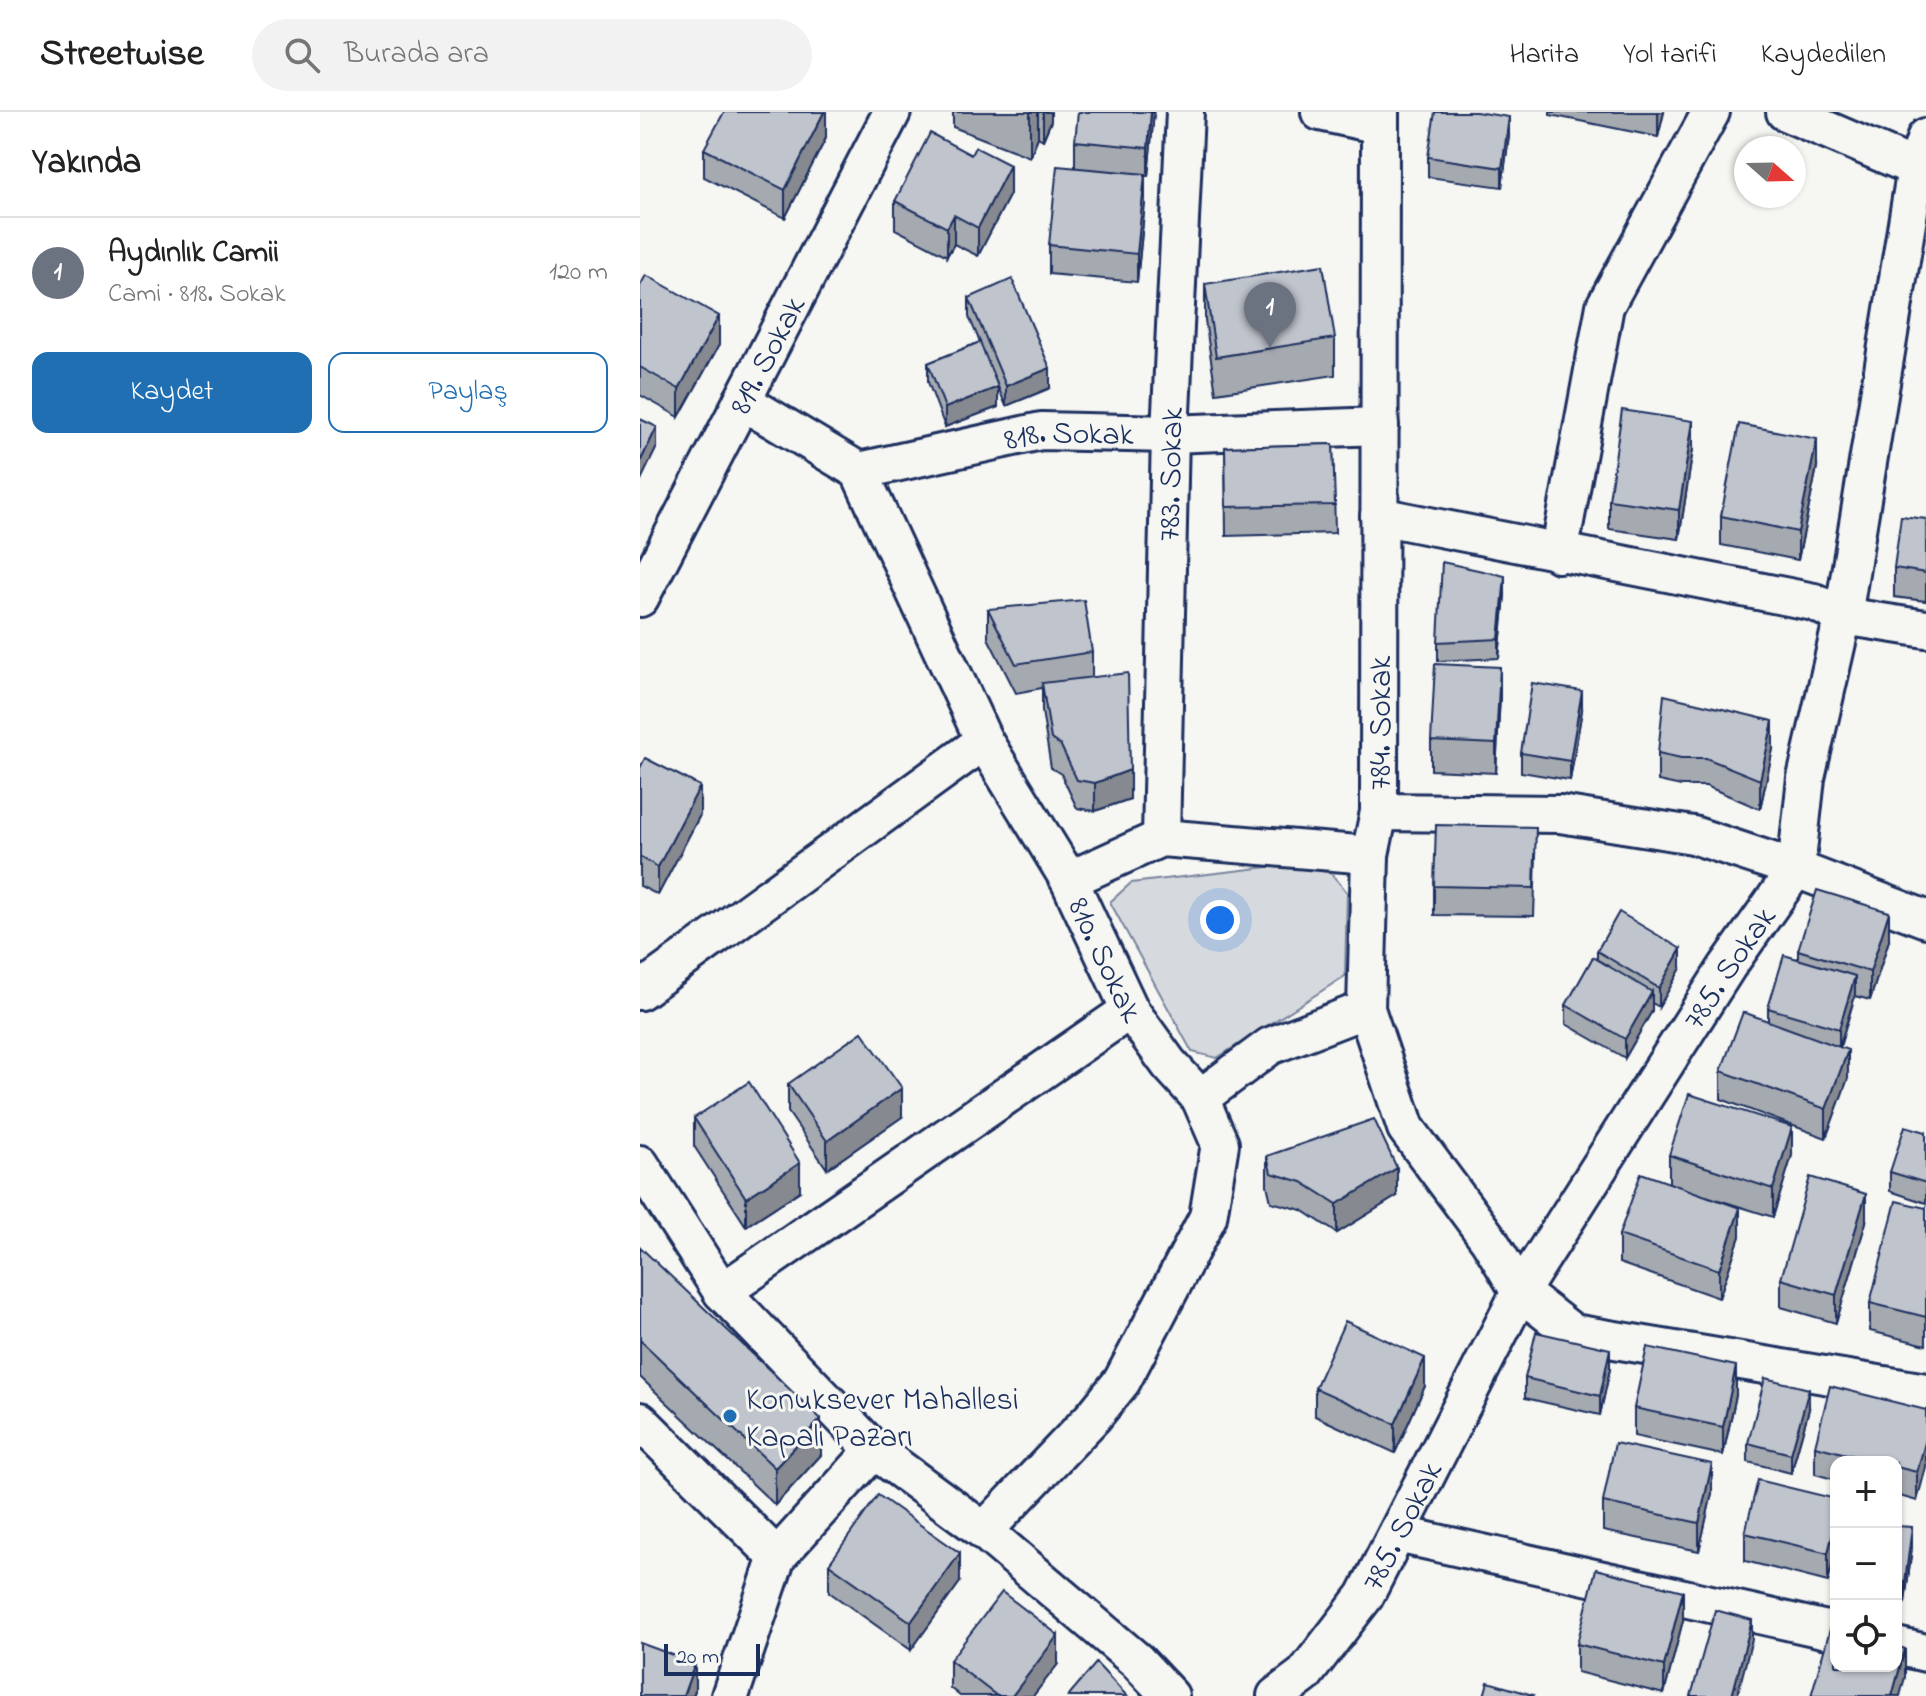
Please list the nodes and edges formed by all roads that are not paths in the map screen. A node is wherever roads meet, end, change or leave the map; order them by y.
1 (892, 112) edge
2 (1185, 112) edge
3 (1320, 112) edge
4 (1711, 112) edge
5 (1785, 112) edge
6 (1379, 118) edge
7 (1923, 158) edge
8 (742, 401) junction
9 (1380, 426) junction
10 (1170, 434) junction
11 (859, 471) junction
12 (1379, 516) junction
13 (1559, 554) junction
14 (640, 598) edge
15 (1843, 616) junction
16 (1926, 629) edge
17 (984, 741) junction
18 (1379, 812) junction
19 (1161, 838) junction
20 (1370, 855) junction
21 (1796, 869) junction
22 (1069, 880) junction
23 (1926, 919) edge
24 (640, 991) edge
25 (1366, 1009) junction
26 (1130, 1010) junction
27 (1200, 1098) junction
28 (640, 1164) edge
29 (722, 1292) junction
30 (1520, 1292) junction
31 (1926, 1392) edge
32 (640, 1421) edge
33 (874, 1450) junction
34 (984, 1531) junction
35 (1397, 1534) junction
36 (777, 1557) junction
37 (1830, 1631) edge
38 (1902, 1647) edge
39 (1926, 1653) edge
40 (730, 1696) edge
41 (1170, 1696) edge
42 (1276, 1696) edge

1 - 8 street, 819. Sokak
2 - 10 street, 783. Sokak
3 - 6 street
4 - 13 street
5 - 7 street
6 - 9 street, 784. Sokak
7 - 15 street, 785. Sokak
8 - 11 street
8 - 14 street, 819. Sokak
9 - 10 street, 818. Sokak
9 - 12 street, 784. Sokak
10 - 11 street, 818. Sokak
10 - 19 street, 783. Sokak
11 - 17 street, 810. Sokak
12 - 13 street
12 - 18 street, 784. Sokak
13 - 15 street
15 - 16 street
15 - 21 street, 785. Sokak
17 - 22 street, 810. Sokak
17 - 24 street
18 - 20 street, 784. Sokak
18 - 21 street
19 - 20 street
19 - 22 street
20 - 25 street, 784. Sokak
21 - 23 street
21 - 30 street, 785. Sokak
22 - 26 street, 810. Sokak
25 - 27 street
25 - 30 street, 784. Sokak
26 - 27 street, 810. Sokak
26 - 29 street
27 - 34 street, 810. Sokak
28 - 29 street
29 - 33 street
30 - 31 street
30 - 35 street, 785. Sokak
32 - 36 street
33 - 34 street
33 - 36 street
34 - 41 street
35 - 37 street
35 - 42 street, 785. Sokak
36 - 40 street
38 - 39 street

